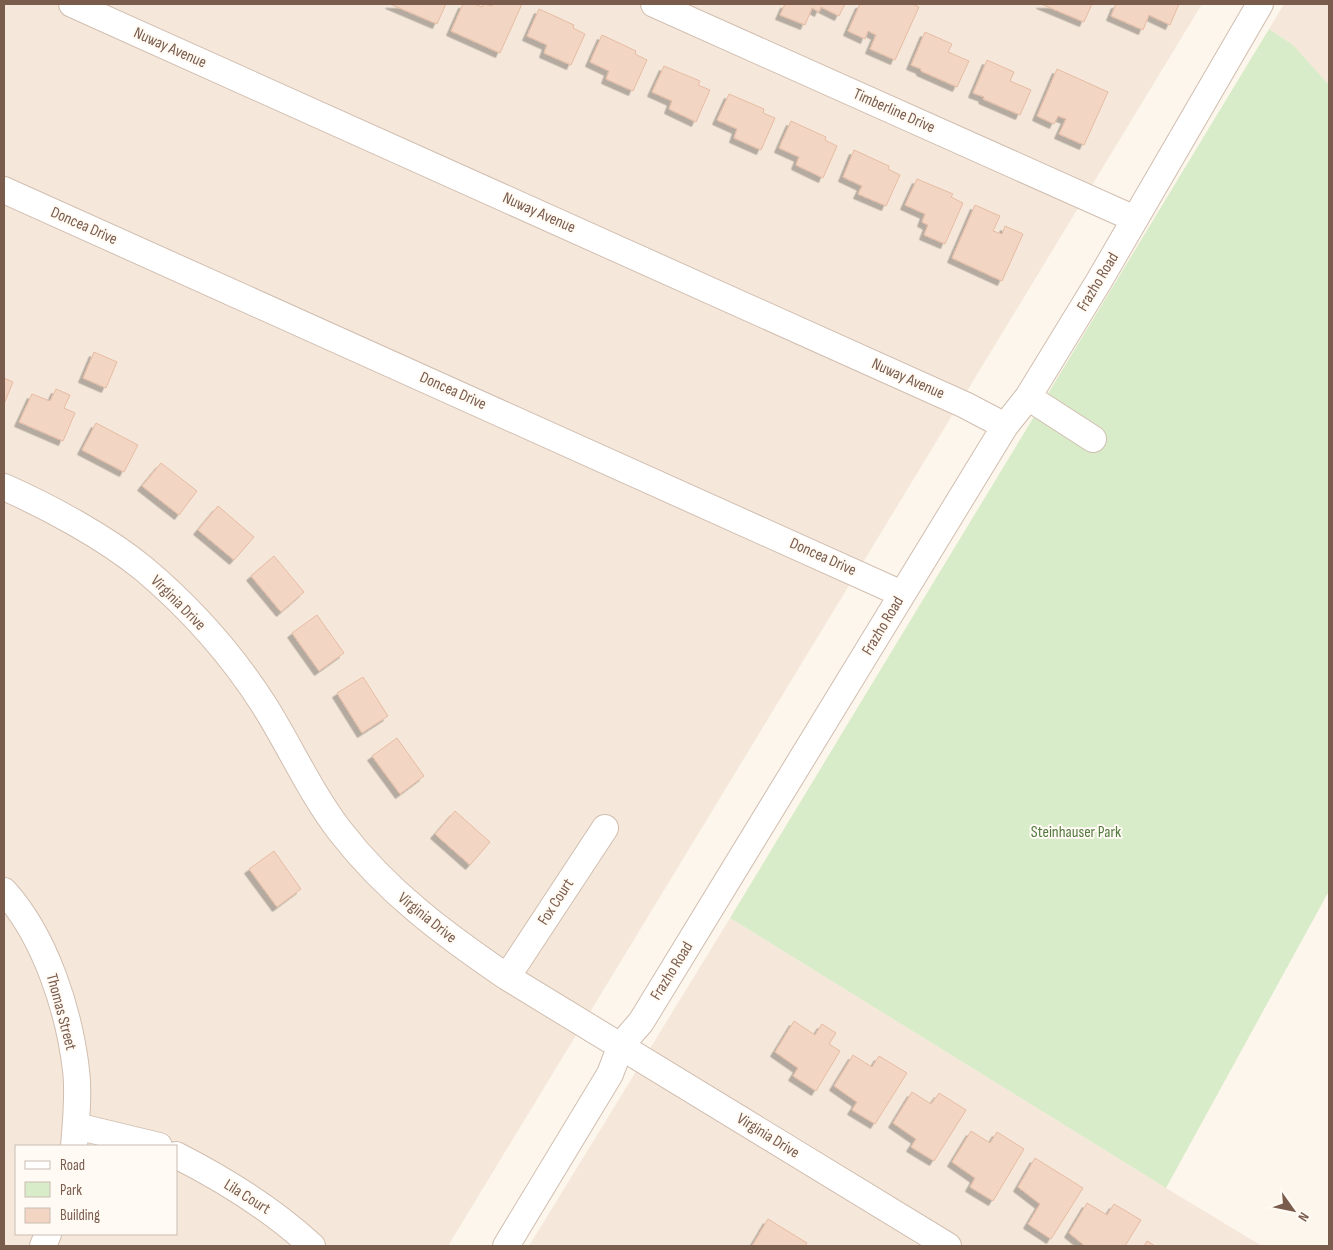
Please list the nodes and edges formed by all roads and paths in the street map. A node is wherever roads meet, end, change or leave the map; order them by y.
1 (72, 4) edge
2 (654, 4) edge
3 (1260, 4) edge
4 (4, 190) edge
5 (1135, 219) junction
6 (1028, 398) junction
7 (1005, 426) junction
8 (1093, 439) dead end
9 (4, 487) edge
10 (902, 594) junction
11 (605, 828) dead end
12 (4, 891) edge
13 (507, 976) junction
14 (621, 1045) junction
15 (75, 1136) edge
16 (151, 1145) edge
17 (178, 1156) edge
18 (312, 1246) edge
19 (506, 1246) edge
20 (948, 1246) edge

1 - 7 street, Nuway Avenue
2 - 5 street, Timberline Drive
3 - 5 street, Frazho Road
4 - 10 street, Doncea Drive
5 - 6 street, Frazho Road
6 - 7 street, Frazho Road
6 - 8 street
7 - 10 street, Frazho Road
9 - 13 street, Virginia Drive
10 - 14 street, Frazho Road
11 - 13 street, Fox Court
12 - 15 street, Thomas Street
13 - 14 street, Virginia Drive
14 - 19 street, Frazho Road
14 - 20 street, Virginia Drive
15 - 16 street
17 - 18 street, Lila Court

